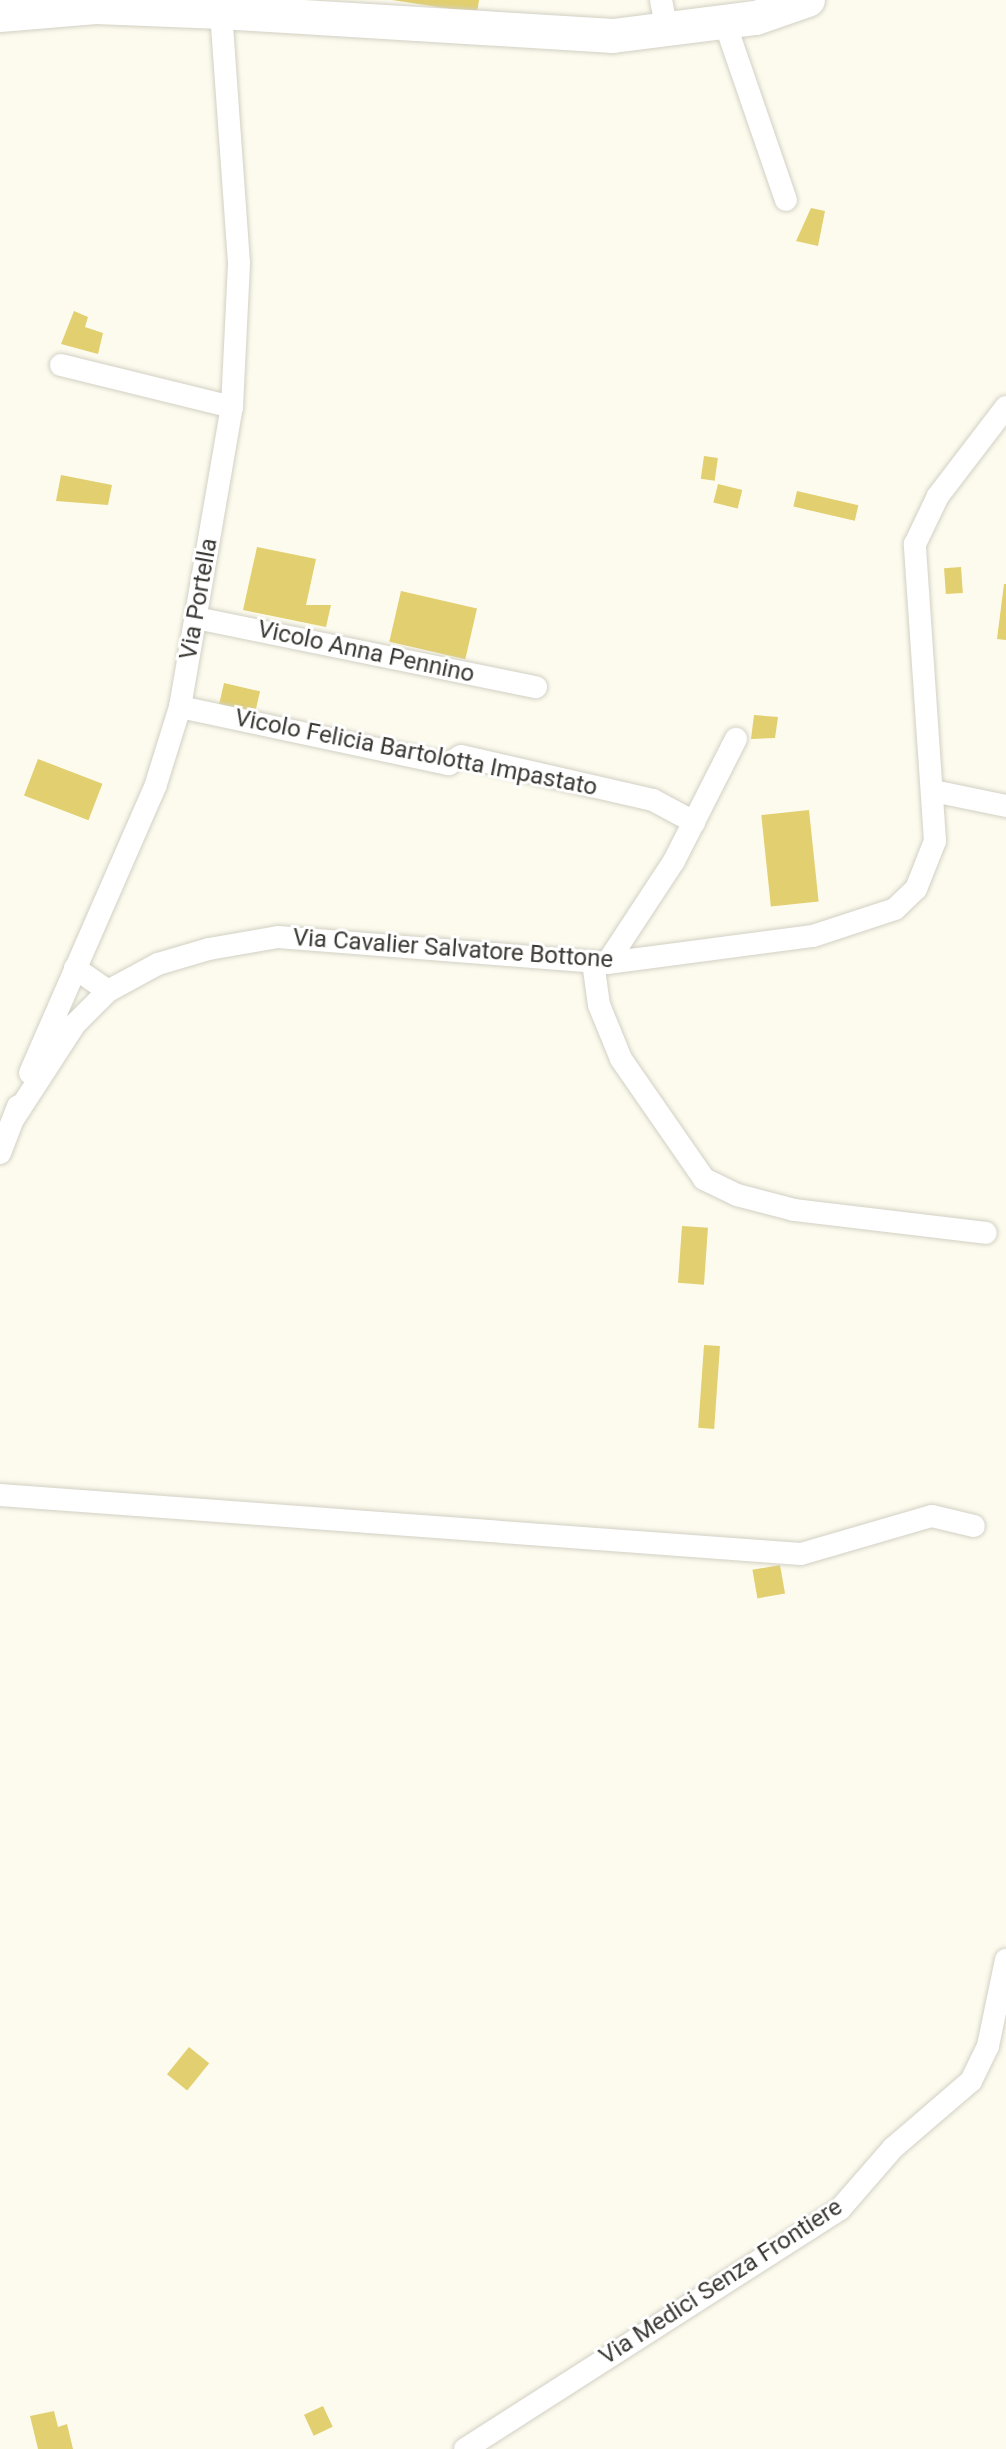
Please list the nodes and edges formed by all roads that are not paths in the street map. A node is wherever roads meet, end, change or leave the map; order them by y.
1 (808, 0) edge
2 (235, 8) edge
3 (371, 11) edge
4 (0, 15) edge
5 (664, 16) edge
6 (725, 23) junction
7 (786, 200) dead end
8 (61, 365) dead end
9 (232, 407) junction
10 (1006, 407) edge
11 (196, 618) junction
12 (536, 687) dead end
13 (180, 707) junction
14 (736, 739) dead end
15 (1006, 791) edge
16 (942, 792) junction
17 (1006, 806) edge
18 (694, 822) junction
19 (600, 963) junction
20 (75, 968) junction
21 (108, 991) junction
22 (5, 1136) edge
23 (986, 1233) dead end
24 (0, 1495) edge
25 (974, 1526) dead end
26 (1006, 1960) edge
27 (465, 2449) edge

1 - 6 main road
2 - 3 main road
2 - 4 main road
2 - 9 street, Via Portella
3 - 5 main road
5 - 6 main road
6 - 7 street
8 - 9 street
9 - 11 street, Via Portella
10 - 16 street, Via Cavalier Salvatore Bottone
11 - 12 street, Vicolo Anna Pennino
11 - 13 street, Via Portella
13 - 18 street, Vicolo Felicia Bartolotta Impastato
13 - 20 street, Via Portella
14 - 18 street
15 - 16 street
16 - 17 street
16 - 19 street, Via Cavalier Salvatore Bottone
18 - 19 street
19 - 21 street, Via Cavalier Salvatore Bottone
19 - 23 street
20 - 21 street
20 - 22 street, Via Portella
21 - 22 street, Via Cavalier Salvatore Bottone
24 - 25 street
26 - 27 street, Via Medici Senza Frontiere

